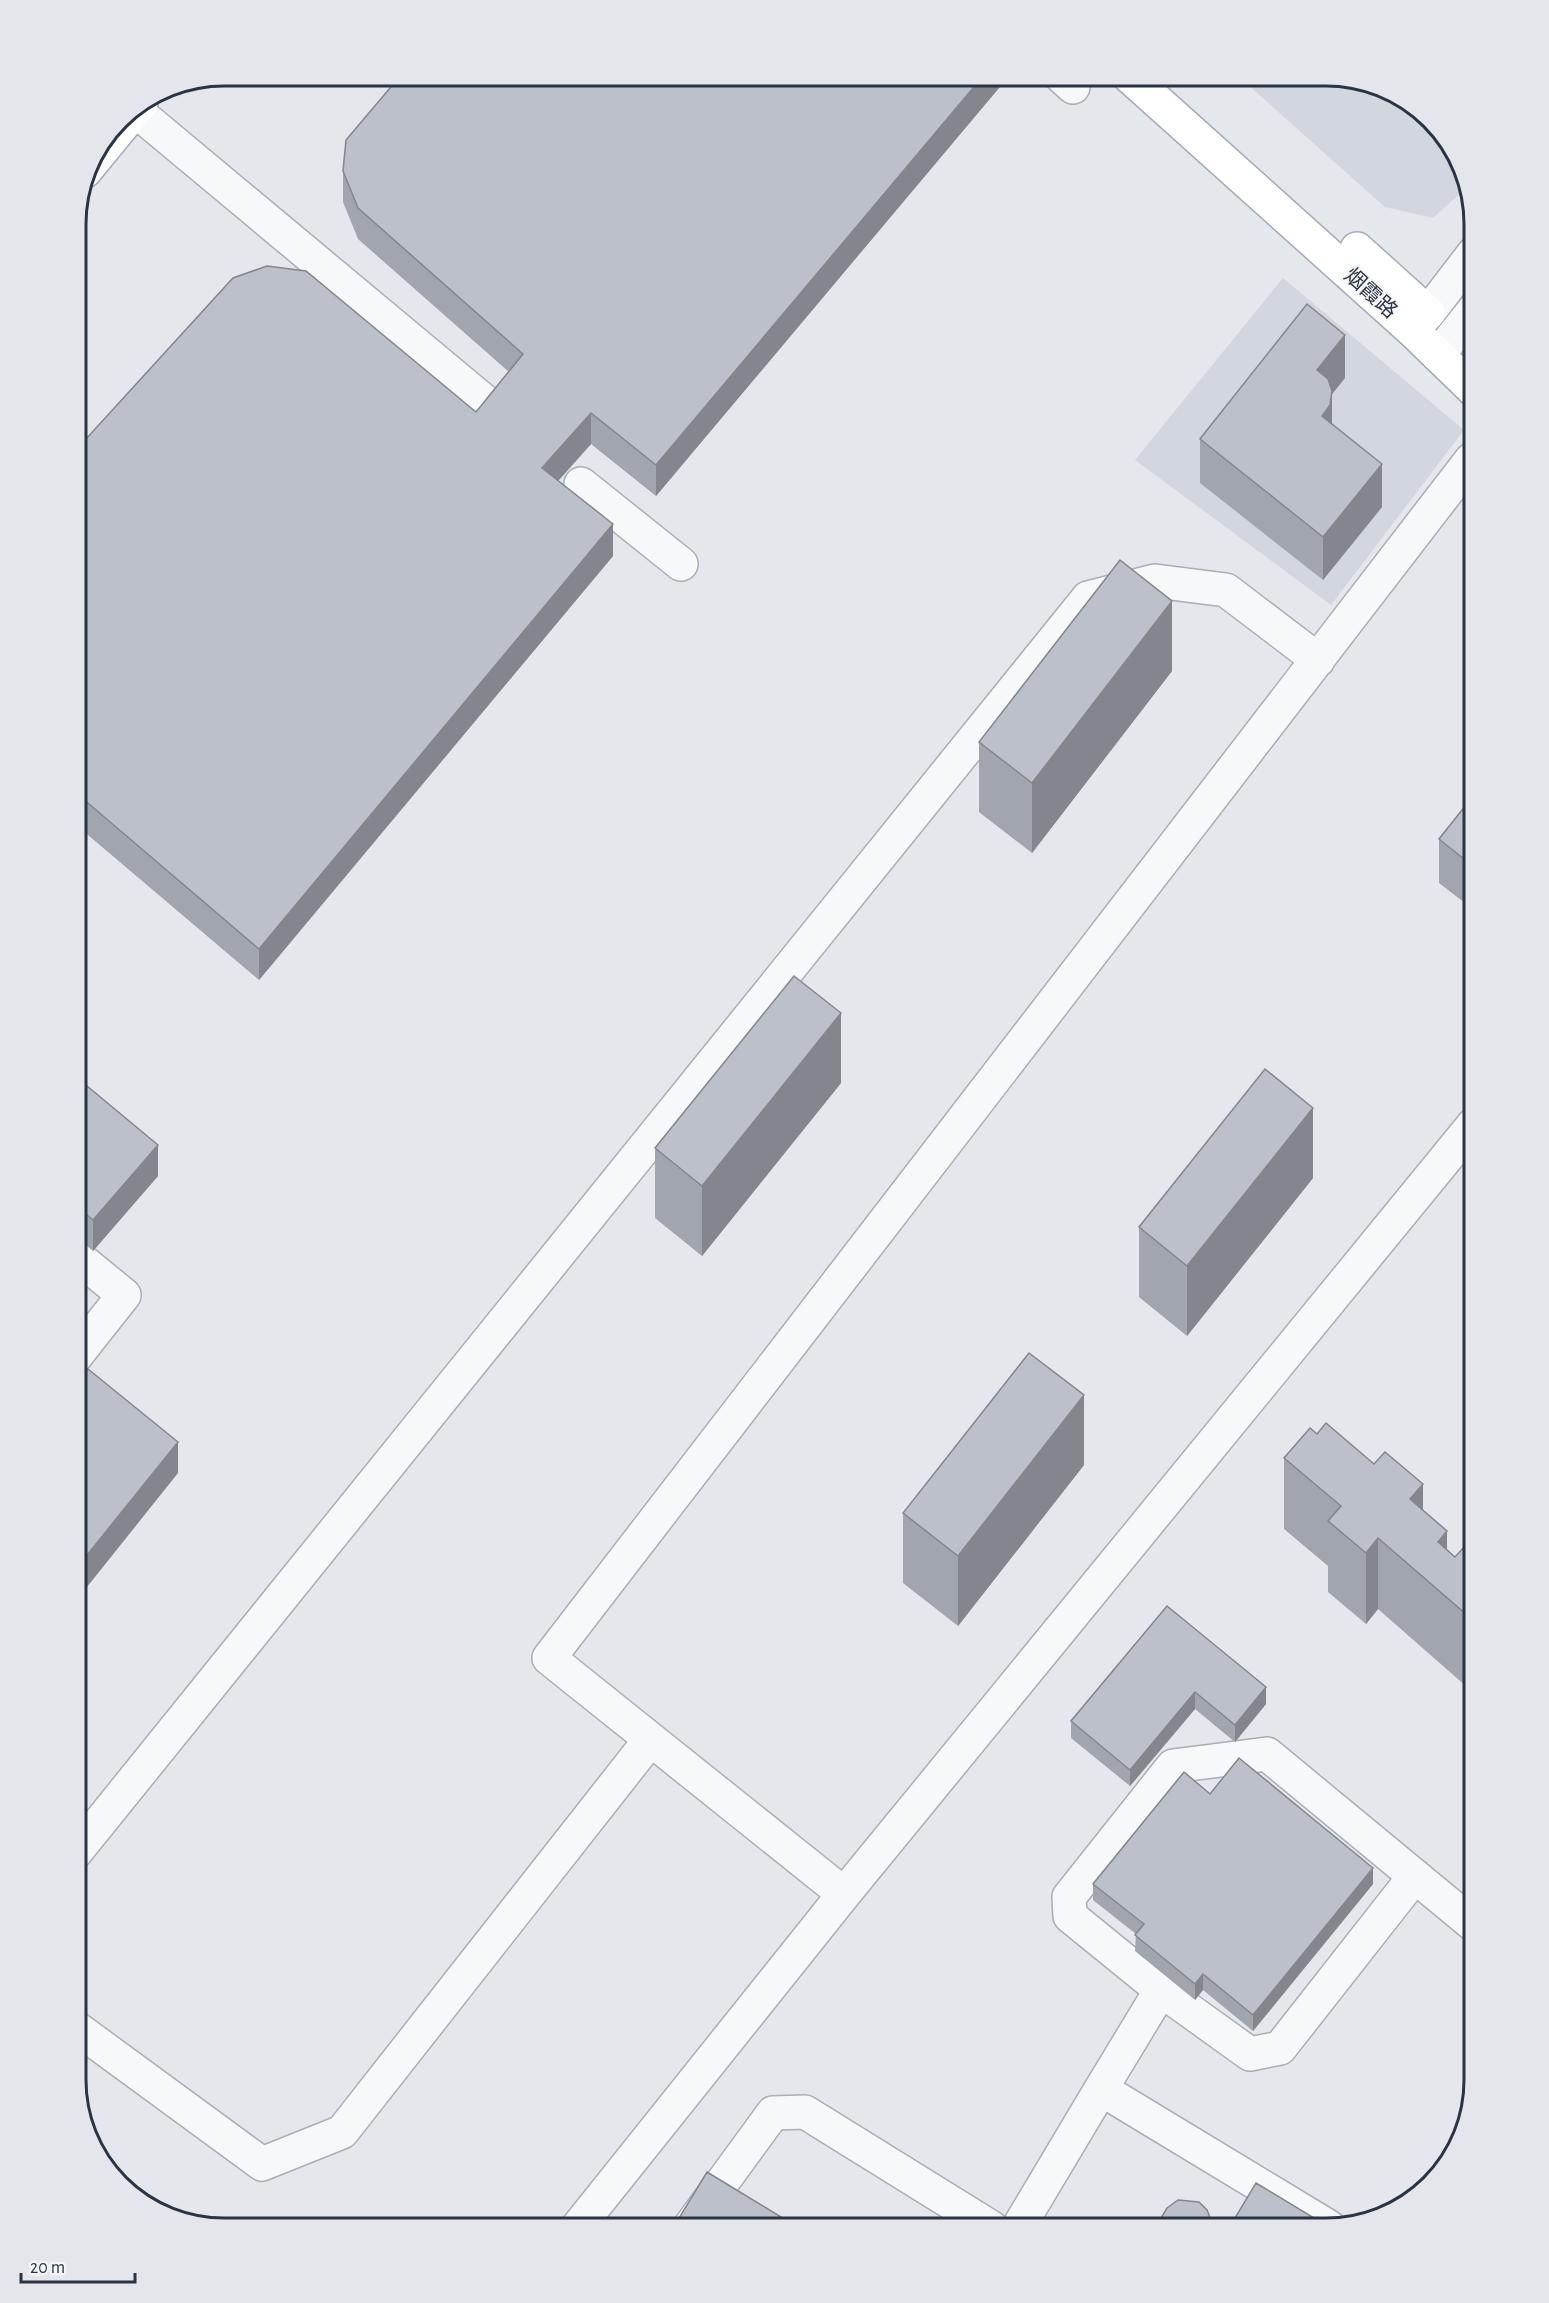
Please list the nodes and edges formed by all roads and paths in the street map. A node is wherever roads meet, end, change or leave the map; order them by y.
1 (1141, 86) edge
2 (1173, 86) edge
3 (143, 111) edge
4 (1464, 266) edge
5 (1420, 321) junction
6 (1464, 322) edge
7 (1438, 355) junction
8 (1464, 380) edge
9 (484, 401) edge
10 (1464, 472) edge
11 (581, 484) dead end
12 (681, 564) dead end
13 (1318, 660) junction
14 (1464, 1136) edge
15 (86, 1264) edge
16 (86, 1343) edge
17 (650, 1740) junction
18 (86, 1839) edge
19 (1415, 1876) junction
20 (844, 1894) junction
21 (1464, 1917) edge
22 (1161, 1990) junction
23 (86, 2034) edge
24 (1101, 2089) junction
25 (586, 2217) edge
26 (697, 2217) edge
27 (975, 2218) edge
28 (1024, 2218) edge
29 (1314, 2218) edge

1 - 5 main road, 烟霞路
2 - 5 main road, 烟霞路
3 - 9 street
4 - 5 street
5 - 7 main road
6 - 7 street
7 - 8 main road
10 - 13 street
11 - 12 street
13 - 17 street
13 - 18 street
14 - 20 street
15 - 16 street
17 - 20 street
17 - 23 street
19 - 21 street
19 - 22 street
19 - 22 street
20 - 25 street
22 - 24 street
24 - 28 street
24 - 29 street
26 - 27 street

